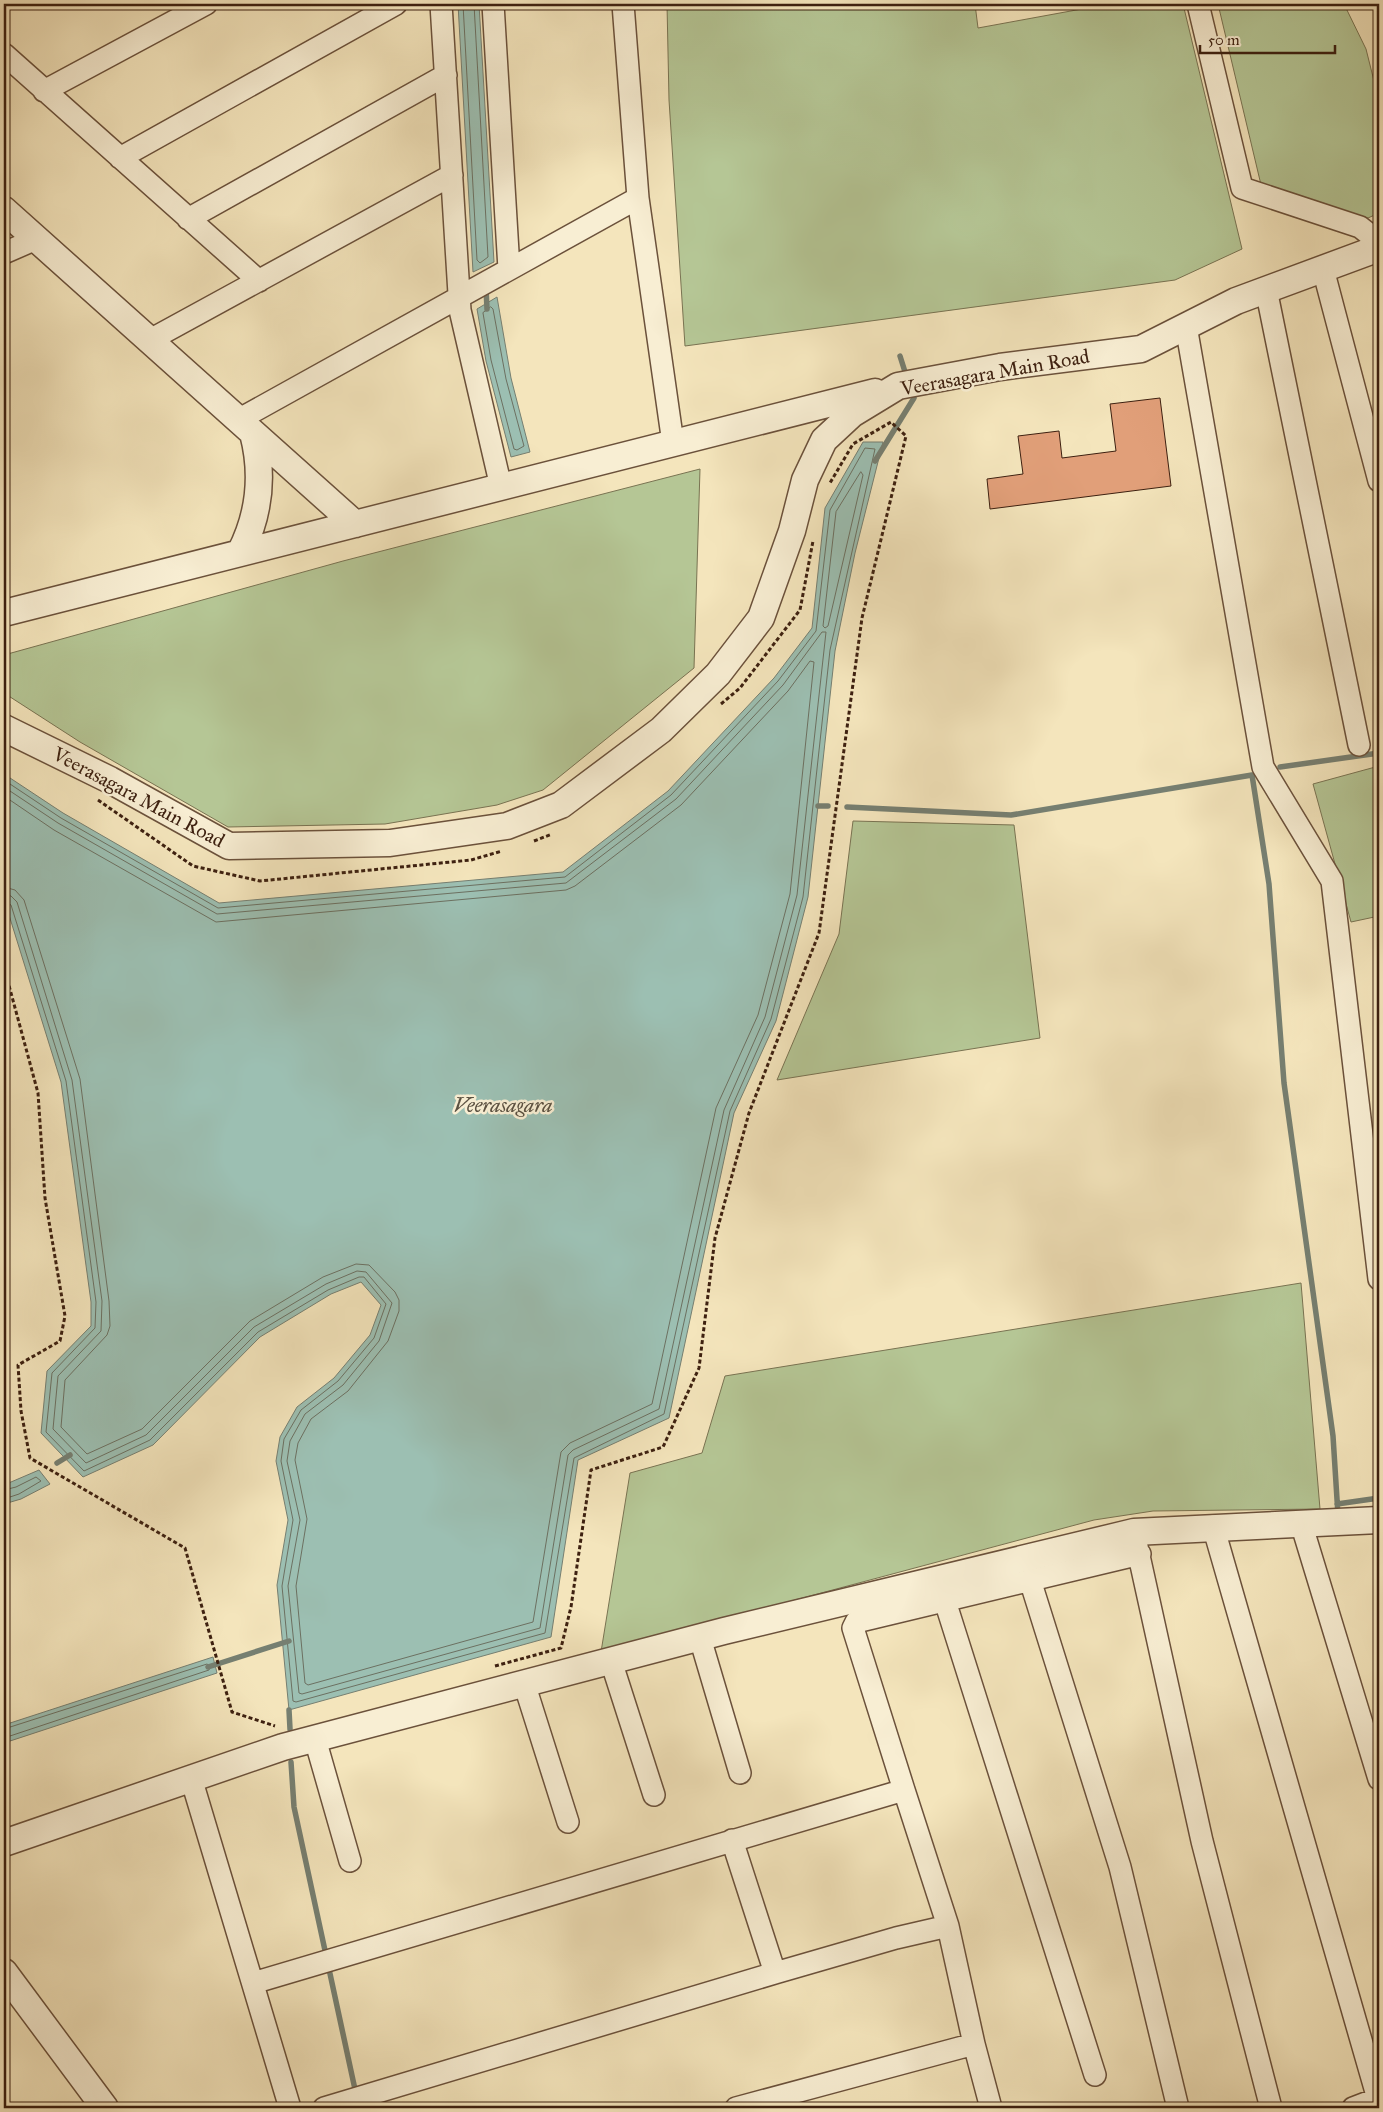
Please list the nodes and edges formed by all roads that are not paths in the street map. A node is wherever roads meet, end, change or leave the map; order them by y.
1 (206, 4) edge
2 (396, 4) edge
3 (441, 4) edge
4 (493, 4) edge
5 (623, 4) edge
6 (1198, 4) edge
7 (4, 54) edge
8 (446, 75) junction
9 (44, 91) junction
10 (120, 158) junction
11 (452, 175) junction
12 (638, 198) junction
13 (4, 210) edge
14 (188, 219) junction
15 (36, 239) junction
16 (1379, 242) edge
17 (1379, 248) edge
18 (4, 253) edge
19 (1323, 269) junction
20 (503, 273) junction
21 (259, 281) junction
22 (1266, 290) junction
23 (467, 293) junction
24 (1186, 326) junction
25 (150, 340) junction
26 (898, 386) junction
27 (246, 426) junction
28 (673, 443) junction
29 (1379, 481) edge
30 (501, 487) junction
31 (355, 524) junction
32 (240, 553) junction
33 (4, 613) edge
34 (4, 728) edge
35 (1359, 745) dead end
36 (1379, 1279) edge
37 (1379, 1520) edge
38 (1301, 1523) junction
39 (1214, 1526) junction
40 (1137, 1543) junction
41 (1030, 1580) junction
42 (945, 1601) junction
43 (700, 1638) junction
44 (611, 1661) junction
45 (524, 1683) junction
46 (315, 1739) junction
47 (740, 1773) dead end
48 (191, 1778) junction
49 (1379, 1779) edge
50 (904, 1790) junction
51 (654, 1796) dead end
52 (568, 1822) dead end
53 (732, 1840) junction
54 (4, 1843) edge
55 (350, 1861) dead end
56 (948, 1926) junction
57 (4, 1972) edge
58 (775, 1973) junction
59 (252, 1983) junction
60 (4, 1997) edge
61 (974, 2044) junction
62 (1094, 2075) dead end
63 (1378, 2099) edge
64 (86, 2108) edge
65 (105, 2108) edge
66 (290, 2108) edge
67 (324, 2108) edge
68 (736, 2108) edge
69 (991, 2108) edge
70 (1178, 2108) edge
71 (1271, 2108) edge
72 (1353, 2108) edge

1 - 9 street
2 - 10 street
3 - 8 street
4 - 20 street
5 - 12 street
6 - 16 street
7 - 9 street
8 - 11 street
8 - 14 street
9 - 10 street
10 - 14 street
11 - 21 street
11 - 23 street
12 - 20 street
12 - 28 street
13 - 15 street
14 - 21 street
15 - 18 street
15 - 25 street
17 - 19 street, Veerasagara Main Road
19 - 22 street, Veerasagara Main Road
19 - 29 street
20 - 23 street
21 - 25 street
22 - 24 street, Veerasagara Main Road
22 - 35 street
23 - 27 street
23 - 30 street
24 - 26 street, Veerasagara Main Road
24 - 36 street
25 - 27 street
26 - 28 street
26 - 34 street, Veerasagara Main Road
27 - 31 street
27 - 32 street
28 - 30 street
30 - 31 street
31 - 32 street
32 - 33 street
37 - 38 street
38 - 39 street
38 - 49 street
39 - 40 street
39 - 63 street
40 - 41 street
40 - 43 street
40 - 71 street
41 - 42 street
41 - 70 street
42 - 50 street
42 - 62 street
43 - 44 street
43 - 47 street
44 - 45 street
44 - 51 street
45 - 46 street
45 - 52 street
46 - 48 street
46 - 55 street
48 - 54 street
48 - 59 street
50 - 53 street
50 - 56 street
53 - 58 street
53 - 59 street
56 - 58 street
56 - 61 street
57 - 65 street
58 - 67 street
59 - 66 street
60 - 64 street
61 - 68 street
61 - 69 street
63 - 72 street

